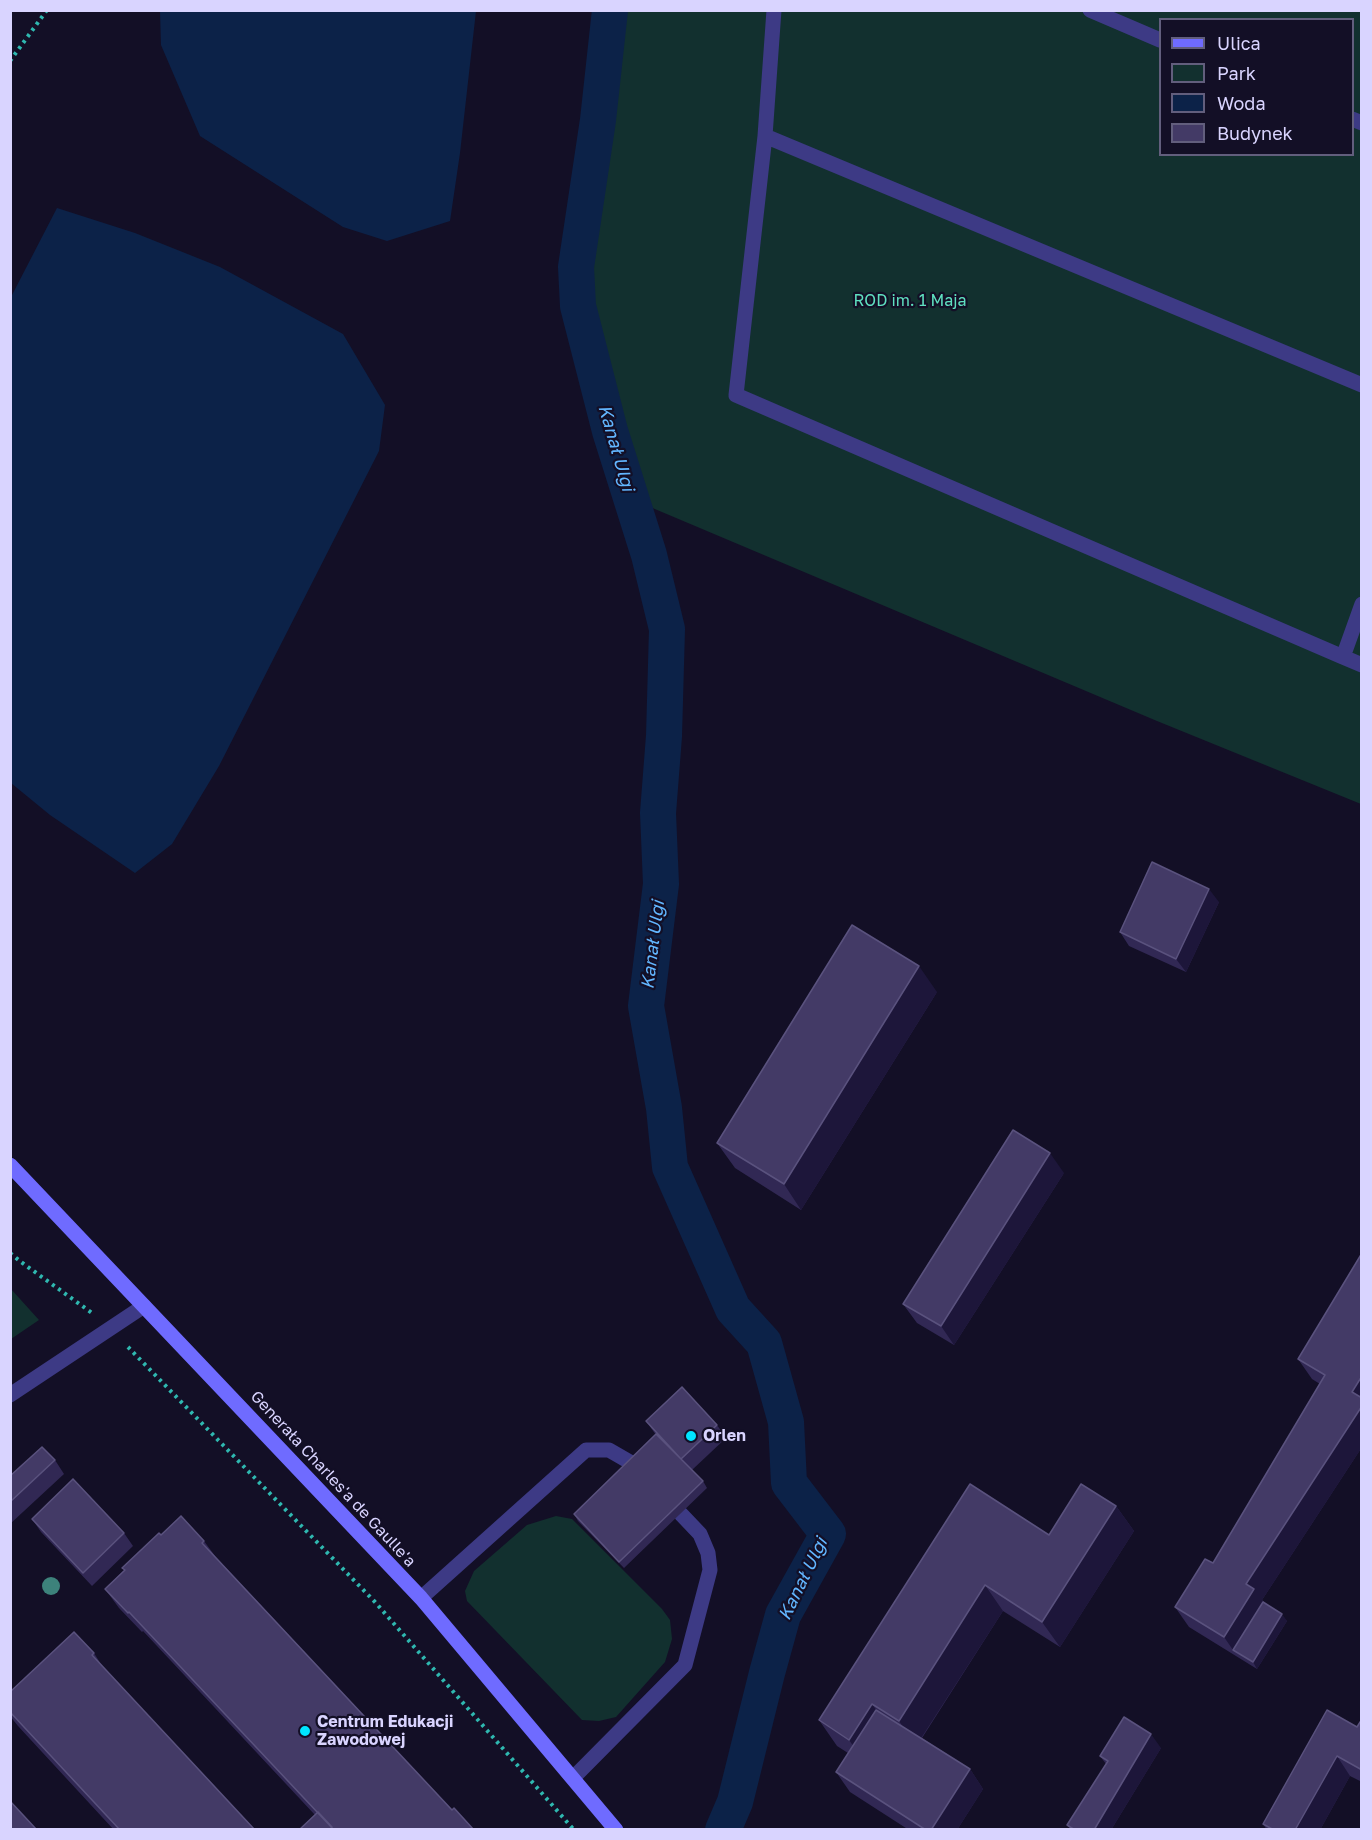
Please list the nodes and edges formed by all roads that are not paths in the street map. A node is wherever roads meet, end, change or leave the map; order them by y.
1 (774, 10) edge
2 (1090, 10) edge
3 (1159, 39) edge
4 (765, 136) junction
5 (1362, 385) edge
6 (1362, 604) edge
7 (1343, 657) junction
8 (1362, 665) edge
9 (10, 1165) edge
10 (144, 1306) junction
11 (10, 1395) edge
12 (635, 1465) edge
13 (681, 1514) edge
14 (421, 1598) junction
15 (573, 1778) junction
16 (616, 1830) edge

1 - 4 street
2 - 3 street
4 - 5 street
4 - 7 street
6 - 7 street
7 - 8 street
9 - 10 main road, Generała Charles'a de Gaulle'a
10 - 11 street
10 - 14 main road, Generała Charles'a de Gaulle'a
12 - 14 street
13 - 15 street
14 - 15 main road, Generała Charles'a de Gaulle'a
15 - 16 main road, Generała Charles'a de Gaulle'a

